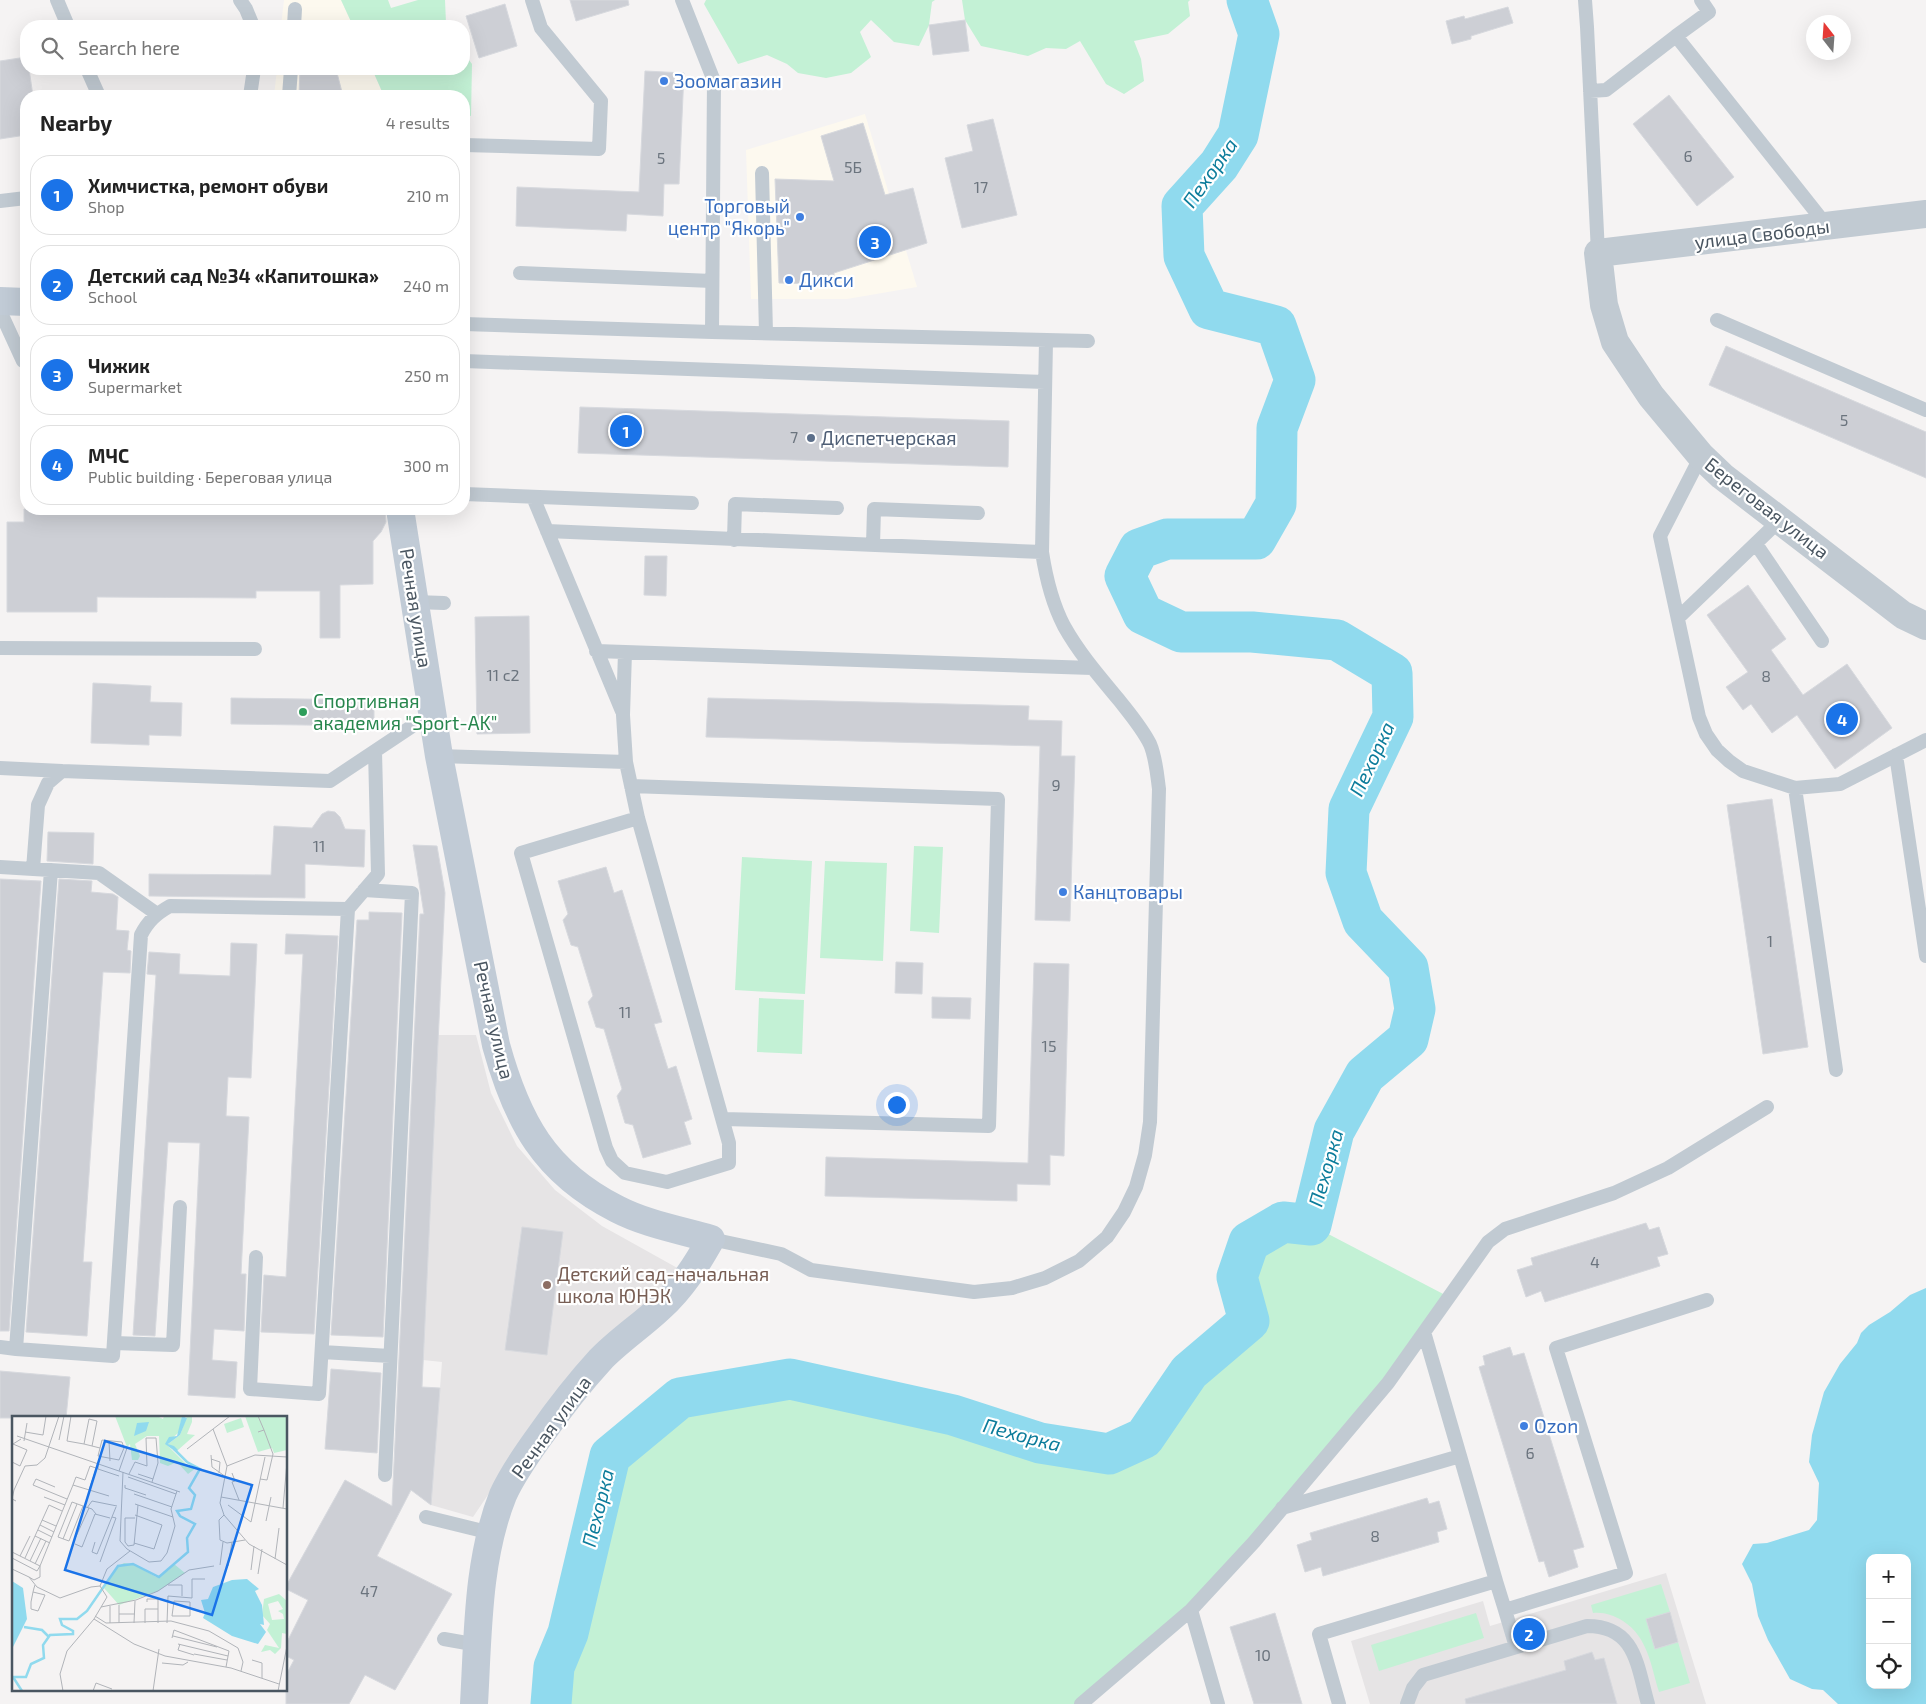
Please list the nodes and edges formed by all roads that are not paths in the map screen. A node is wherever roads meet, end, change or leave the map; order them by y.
1 (57, 0) edge
2 (240, 0) edge
3 (532, 0) edge
4 (682, 0) edge
5 (1584, 0) edge
6 (1701, 0) edge
7 (295, 9) dead end
8 (65, 20) edge
9 (251, 20) edge
10 (294, 20) edge
11 (1676, 36) junction
12 (89, 75) edge
13 (253, 75) edge
14 (291, 75) edge
15 (95, 90) edge
16 (251, 90) edge
17 (289, 90) edge
18 (1590, 91) junction
19 (470, 145) edge
20 (762, 173) dead end
21 (20, 199) edge
22 (0, 201) edge
23 (1926, 214) edge
24 (1827, 226) junction
25 (1598, 253) junction
26 (520, 274) dead end
27 (712, 281) junction
28 (0, 301) edge
29 (20, 302) edge
30 (0, 310) edge
31 (1717, 320) dead end
32 (470, 324) edge
33 (712, 332) junction
34 (766, 333) junction
35 (1046, 341) junction
36 (1088, 341) dead end
37 (20, 355) edge
38 (470, 360) edge
39 (1045, 382) junction
40 (1926, 410) edge
41 (1700, 456) junction
42 (470, 494) edge
43 (532, 497) junction
44 (692, 503) dead end
45 (837, 508) dead end
46 (978, 513) dead end
47 (401, 515) edge
48 (1780, 520) junction
49 (547, 531) junction
50 (734, 540) junction
51 (1756, 544) junction
52 (872, 545) junction
53 (1042, 552) junction
54 (415, 602) junction
55 (444, 602) dead end
56 (1678, 618) junction
57 (1926, 626) edge
58 (1822, 641) dead end
59 (0, 648) edge
60 (255, 650) dead end
61 (596, 651) junction
62 (626, 652) junction
63 (1092, 668) junction
64 (432, 713) junction
65 (623, 715) junction
66 (1926, 740) edge
67 (375, 751) junction
68 (1896, 755) junction
69 (439, 756) junction
70 (626, 762) junction
71 (0, 768) edge
72 (62, 771) junction
73 (631, 786) junction
74 (1795, 788) junction
75 (638, 818) junction
76 (0, 867) edge
77 (33, 869) junction
78 (52, 870) junction
79 (364, 890) junction
80 (348, 909) junction
81 (157, 914) junction
82 (1926, 956) edge
83 (1836, 1070) dead end
84 (1767, 1107) dead end
85 (723, 1119) junction
86 (180, 1206) dead end
87 (712, 1239) junction
88 (256, 1257) dead end
89 (1706, 1300) dead end
90 (1424, 1332) junction
91 (114, 1343) junction
92 (0, 1348) edge
93 (16, 1349) junction
94 (322, 1352) junction
95 (390, 1356) junction
96 (1460, 1456) junction
97 (385, 1475) dead end
98 (1282, 1508) junction
99 (426, 1518) dead end
100 (491, 1533) junction
101 (1496, 1581) junction
102 (1191, 1610) junction
103 (1505, 1610) junction
104 (444, 1639) dead end
105 (478, 1645) junction
106 (1516, 1648) junction
107 (474, 1704) edge
108 (1081, 1704) edge
109 (1218, 1704) edge
110 (1339, 1704) edge
111 (1408, 1704) edge
112 (1648, 1704) edge

1 - 8 lane
2 - 9 lane
3 - 19 lane
4 - 27 lane
5 - 18 lane
6 - 11 lane
7 - 10 lane
11 - 18 lane
11 - 24 lane
12 - 15 lane
13 - 16 lane
14 - 17 lane
18 - 25 lane
20 - 34 lane
21 - 22 lane
23 - 24 street, улица Свободы
24 - 25 street, улица Свободы
25 - 41 street, Береговая улица
26 - 27 lane
27 - 33 lane
28 - 29 street
30 - 37 lane
31 - 40 lane
32 - 33 lane
33 - 34 lane
34 - 35 lane
35 - 36 lane
35 - 39 lane
38 - 39 lane
39 - 53 lane
41 - 48 street, Береговая улица
41 - 56 lane
42 - 43 lane
43 - 44 lane
43 - 49 lane
45 - 50 lane
46 - 52 lane
47 - 54 street, Речная улица
48 - 51 lane
48 - 57 street, Береговая улица
49 - 50 lane
49 - 61 lane
50 - 52 lane
51 - 56 lane
51 - 58 lane
52 - 53 lane
53 - 63 lane
54 - 55 lane
54 - 64 street, Речная улица
56 - 74 lane
59 - 60 lane
61 - 62 lane
61 - 65 lane
62 - 63 lane
62 - 65 lane
63 - 87 lane
64 - 67 lane
64 - 69 street, Речная улица
65 - 70 lane
66 - 68 lane
67 - 72 lane
67 - 79 lane
68 - 74 lane
68 - 82 lane
69 - 70 lane
69 - 87 street, Речная улица
70 - 73 lane
71 - 72 lane
72 - 77 lane
73 - 75 lane
73 - 85 lane
74 - 83 lane
75 - 85 lane
75 - 85 lane
76 - 77 lane
77 - 78 lane
78 - 81 lane
78 - 93 lane
79 - 80 lane
79 - 95 lane
80 - 81 lane
80 - 94 lane
81 - 91 lane
84 - 90 lane
86 - 91 lane
87 - 100 street, Речная улица
88 - 94 lane
89 - 103 lane
90 - 96 lane
90 - 98 lane
91 - 93 lane
92 - 93 lane
94 - 95 lane
95 - 97 lane
96 - 98 lane
96 - 101 lane
98 - 102 lane
99 - 100 lane
100 - 105 street, Речная улица
101 - 103 lane
101 - 110 lane
102 - 108 lane
102 - 109 lane
103 - 106 lane
104 - 105 lane
105 - 107 street, Речная улица
106 - 111 lane
106 - 112 lane

